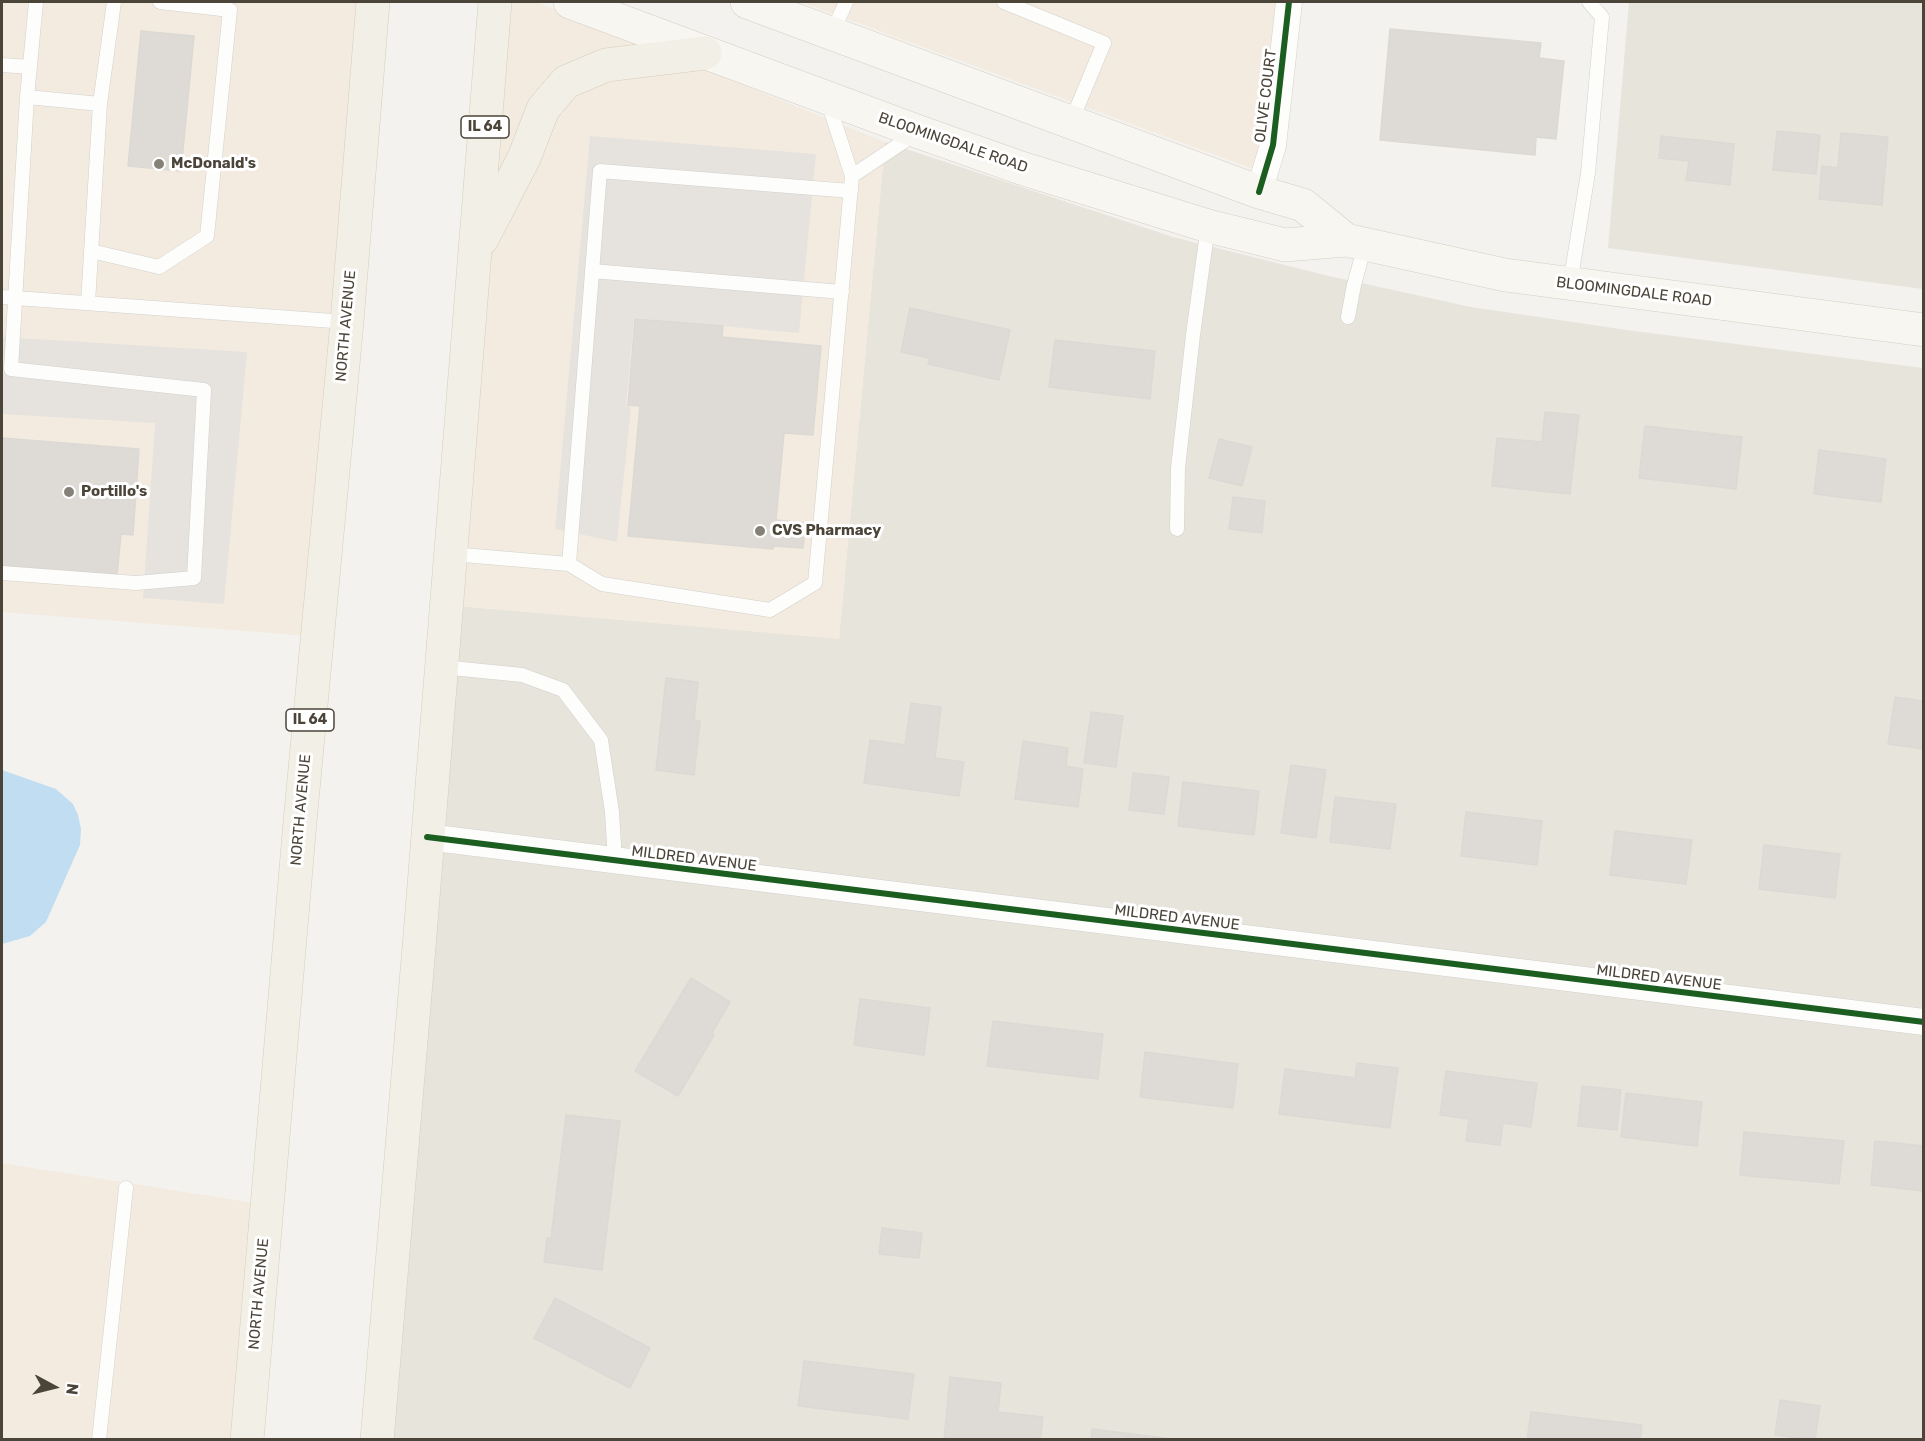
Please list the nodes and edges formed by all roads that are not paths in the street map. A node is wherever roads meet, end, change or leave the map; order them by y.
1 (36, 2) edge
2 (114, 2) edge
3 (160, 2) edge
4 (373, 2) edge
5 (495, 2) edge
6 (570, 2) edge
7 (747, 2) edge
8 (846, 2) edge
9 (1004, 2) edge
10 (1289, 2) edge
11 (1589, 2) edge
12 (832, 33) junction
13 (705, 53) junction
14 (2, 65) edge
15 (30, 67) junction
16 (27, 98) junction
17 (827, 98) junction
18 (100, 104) junction
19 (1071, 122) junction
20 (919, 132) junction
21 (852, 176) junction
22 (851, 191) junction
23 (1259, 192) junction
24 (1208, 226) junction
25 (1356, 242) junction
26 (91, 251) junction
27 (475, 252) junction
28 (592, 271) junction
29 (1570, 285) junction
30 (842, 292) junction
31 (8, 298) edge
32 (88, 303) junction
33 (1348, 317) dead end
34 (347, 322) junction
35 (1923, 330) edge
36 (6, 369) edge
37 (1177, 530) dead end
38 (451, 554) junction
39 (569, 564) junction
40 (2, 573) edge
41 (442, 667) junction
42 (427, 837) junction
43 (615, 861) junction
44 (1923, 1023) edge
45 (126, 1188) dead end
46 (99, 1440) edge
47 (247, 1440) edge
48 (377, 1440) edge

1 - 15 lane
2 - 18 lane
3 - 26 lane
4 - 34 main road, NORTH AVENUE / IL 64
5 - 27 main road, IL 64
6 - 13 main road, BLOOMINGDALE ROAD
7 - 12 main road, BLOOMINGDALE ROAD
8 - 12 lane
9 - 19 lane
10 - 23 street, OLIVE COURT
11 - 29 lane
12 - 19 main road, BLOOMINGDALE ROAD
13 - 17 main road, BLOOMINGDALE ROAD
13 - 27 main road
14 - 15 lane
15 - 16 lane
16 - 18 lane
16 - 31 lane
17 - 20 main road, BLOOMINGDALE ROAD
17 - 21 lane
18 - 26 lane
19 - 23 main road, BLOOMINGDALE ROAD
20 - 21 lane
20 - 24 main road, BLOOMINGDALE ROAD
21 - 22 lane
22 - 28 lane
22 - 30 lane
23 - 25 main road, BLOOMINGDALE ROAD
24 - 25 main road, BLOOMINGDALE ROAD
24 - 37 lane
25 - 29 main road, BLOOMINGDALE ROAD
25 - 33 lane
26 - 32 lane
27 - 38 main road, IL 64
28 - 30 lane
28 - 39 lane
29 - 35 main road, BLOOMINGDALE ROAD
30 - 39 lane
31 - 32 lane
31 - 36 lane
32 - 34 lane
34 - 47 main road, NORTH AVENUE / IL 64
36 - 40 lane
38 - 39 lane
38 - 41 main road, IL 64
41 - 42 main road, IL 64
41 - 43 lane
42 - 43 street, MILDRED AVENUE
42 - 48 main road, IL 64
43 - 44 street, MILDRED AVENUE
45 - 46 lane

